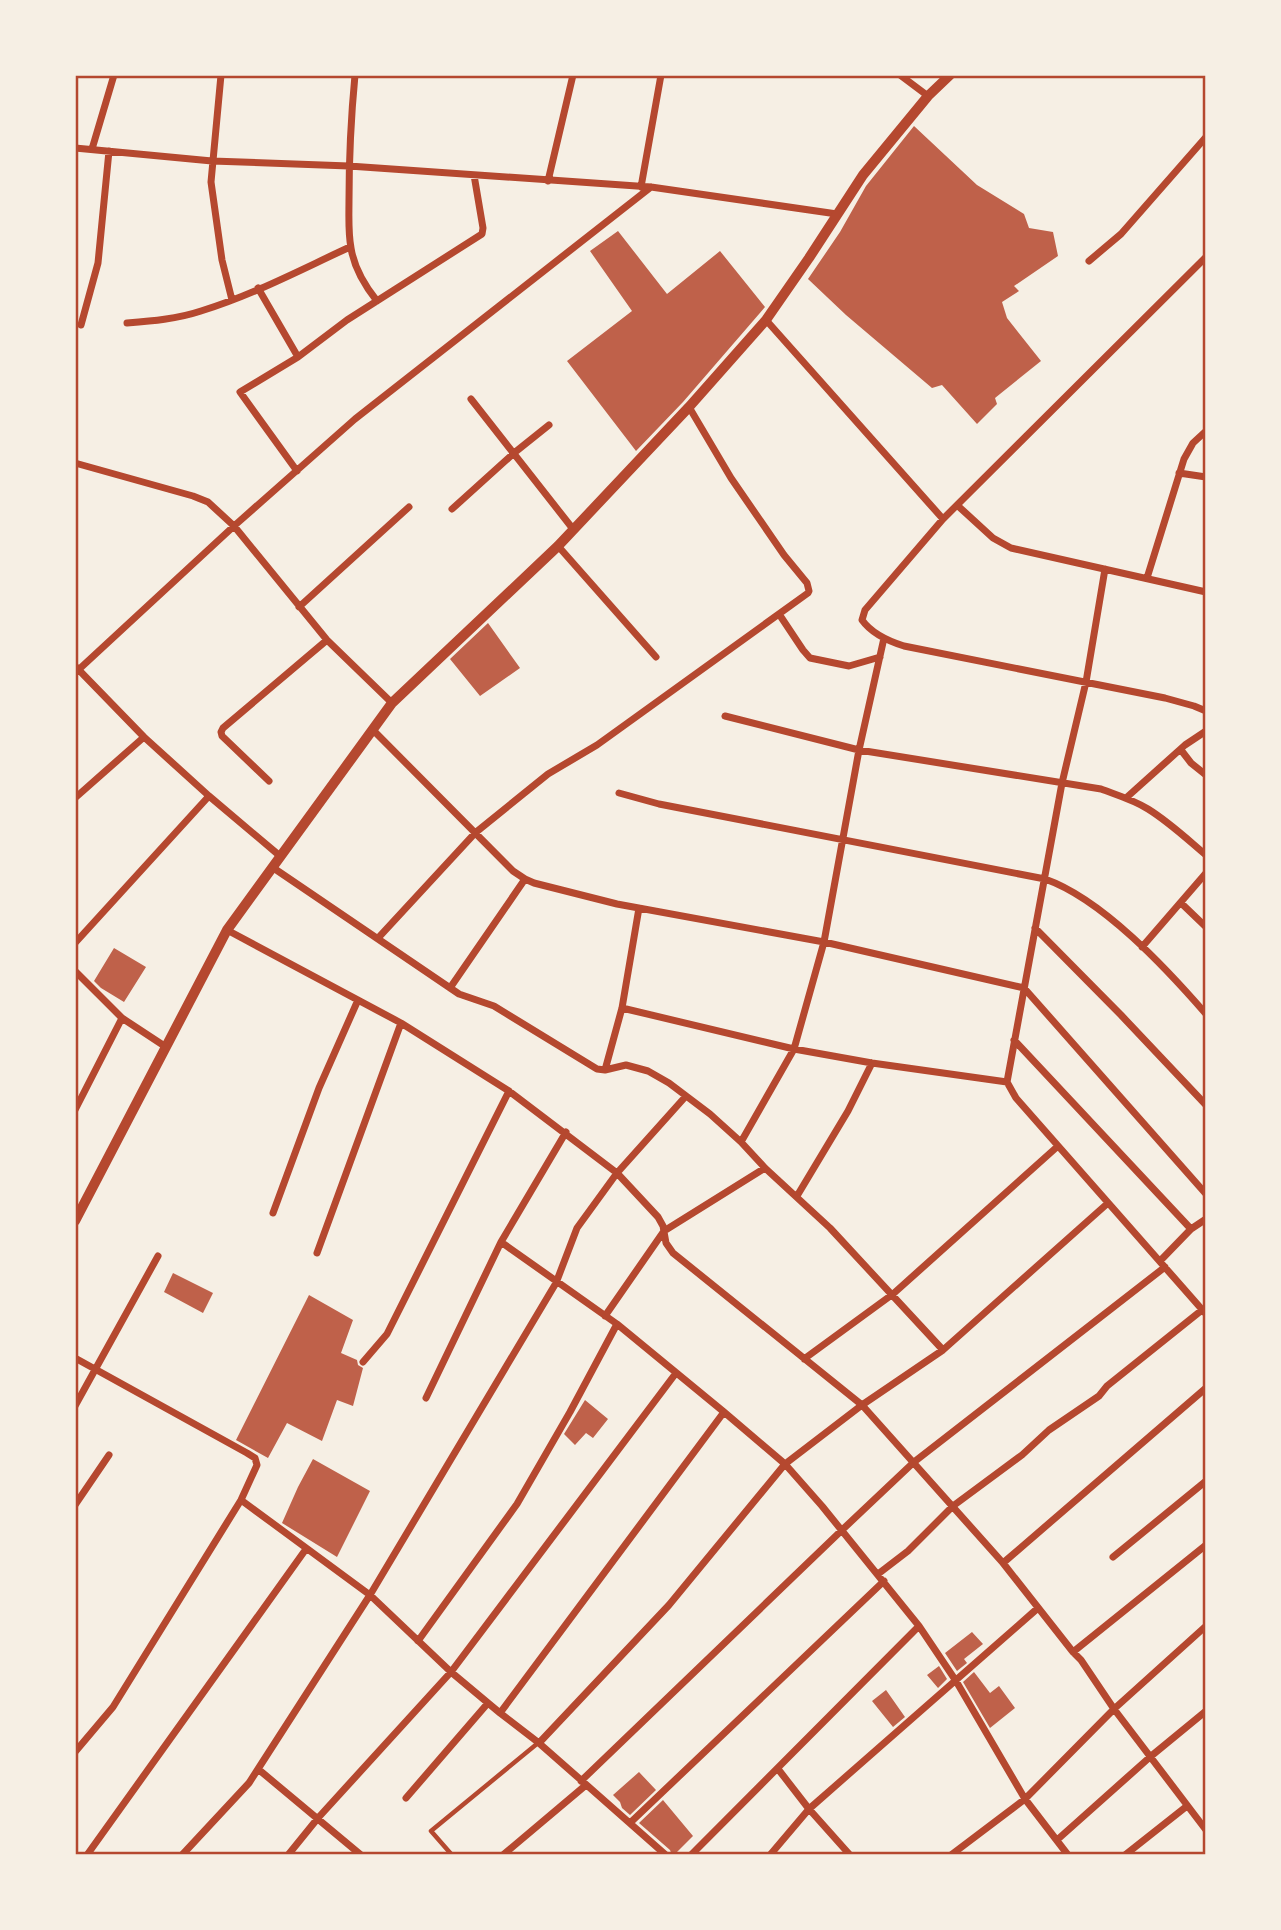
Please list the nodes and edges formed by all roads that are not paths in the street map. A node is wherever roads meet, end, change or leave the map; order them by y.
1 (114, 75) edge
2 (221, 75) edge
3 (355, 75) edge
4 (573, 75) edge
5 (660, 75) edge
6 (900, 75) edge
7 (950, 75) edge
8 (928, 96) junction
9 (1206, 137) edge
10 (75, 148) edge
11 (92, 149) junction
12 (109, 151) junction
13 (212, 161) junction
14 (349, 166) junction
15 (474, 175) junction
16 (548, 181) junction
17 (641, 187) junction
18 (651, 187) junction
19 (837, 214) junction
20 (350, 247) junction
21 (1206, 257) edge
22 (1089, 261) dead end
23 (258, 288) junction
24 (232, 300) junction
25 (377, 301) junction
26 (766, 320) junction
27 (127, 323) dead end
28 (81, 325) dead end
29 (298, 357) junction
30 (471, 399) dead end
31 (689, 407) junction
32 (549, 425) dead end
33 (1206, 431) edge
34 (514, 453) junction
35 (75, 463) edge
36 (297, 471) junction
37 (1179, 473) junction
38 (1206, 477) edge
39 (957, 505) junction
40 (409, 507) dead end
41 (452, 509) dead end
42 (943, 519) junction
43 (234, 526) junction
44 (573, 529) junction
45 (558, 546) junction
46 (1105, 569) junction
47 (1147, 578) junction
48 (1206, 592) edge
49 (299, 607) junction
50 (779, 614) junction
51 (884, 638) junction
52 (327, 640) junction
53 (656, 657) dead end
54 (880, 657) junction
55 (76, 670) edge
56 (1086, 682) junction
57 (392, 703) junction
58 (1206, 711) edge
59 (725, 716) dead end
60 (373, 730) junction
61 (1206, 731) edge
62 (144, 737) junction
63 (859, 750) junction
64 (1181, 750) junction
65 (1206, 775) edge
66 (269, 780) dead end
67 (1062, 783) junction
68 (619, 793) dead end
69 (209, 796) junction
70 (75, 798) edge
71 (1126, 798) junction
72 (475, 833) junction
73 (844, 841) junction
74 (1206, 855) edge
75 (280, 856) junction
76 (272, 867) junction
77 (1206, 873) edge
78 (524, 879) junction
79 (1045, 879) junction
80 (1181, 902) junction
81 (639, 908) junction
82 (1206, 927) edge
83 (1035, 928) junction
84 (226, 930) junction
85 (378, 937) junction
86 (824, 942) junction
87 (75, 943) edge
88 (1142, 947) junction
89 (75, 971) edge
90 (450, 988) junction
91 (1024, 988) junction
92 (358, 1000) junction
93 (622, 1008) junction
94 (1206, 1014) edge
95 (122, 1018) junction
96 (401, 1023) junction
97 (1014, 1041) junction
98 (166, 1047) junction
99 (794, 1049) junction
100 (872, 1063) junction
101 (605, 1070) junction
102 (1007, 1082) junction
103 (509, 1091) junction
104 (686, 1096) junction
105 (1206, 1105) edge
106 (75, 1110) edge
107 (566, 1132) junction
108 (741, 1142) junction
109 (1058, 1146) junction
110 (765, 1168) junction
111 (617, 1172) junction
112 (1206, 1194) edge
113 (797, 1196) junction
114 (1108, 1203) junction
115 (273, 1213) dead end
116 (1206, 1219) edge
117 (75, 1221) edge
118 (1191, 1229) junction
119 (664, 1231) junction
120 (502, 1242) junction
121 (317, 1253) dead end
122 (158, 1256) dead end
123 (1162, 1264) junction
124 (556, 1283) junction
125 (893, 1294) junction
126 (1204, 1312) edge
127 (605, 1316) junction
128 (617, 1324) junction
129 (943, 1349) junction
130 (75, 1358) edge
131 (804, 1359) junction
132 (363, 1362) dead end
133 (95, 1369) junction
134 (676, 1373) junction
135 (1206, 1388) edge
136 (426, 1398) dead end
137 (862, 1405) junction
138 (75, 1406) edge
139 (724, 1412) junction
140 (109, 1455) dead end
141 (914, 1462) junction
142 (785, 1464) junction
143 (1206, 1481) edge
144 (241, 1500) junction
145 (75, 1505) edge
146 (953, 1506) junction
147 (841, 1531) junction
148 (1206, 1545) edge
149 (306, 1549) junction
150 (1113, 1557) dead end
151 (1003, 1563) junction
152 (878, 1574) junction
153 (884, 1581) junction
154 (370, 1595) junction
155 (1038, 1608) junction
156 (919, 1626) junction
157 (1206, 1626) edge
158 (418, 1641) junction
159 (1073, 1652) junction
160 (451, 1672) junction
161 (956, 1681) junction
162 (488, 1703) junction
163 (1114, 1709) junction
164 (1206, 1711) edge
165 (500, 1713) junction
166 (539, 1743) junction
167 (75, 1752) edge
168 (1150, 1757) junction
169 (258, 1769) junction
170 (778, 1769) junction
171 (584, 1783) junction
172 (406, 1798) dead end
173 (1025, 1799) junction
174 (1187, 1806) junction
175 (809, 1809) junction
176 (318, 1818) junction
177 (631, 1822) junction
178 (1206, 1830) edge
179 (1057, 1840) junction
180 (87, 1855) edge
181 (183, 1855) edge
182 (288, 1855) edge
183 (361, 1855) edge
184 (452, 1855) edge
185 (503, 1855) edge
186 (666, 1855) edge
187 (691, 1855) edge
188 (770, 1855) edge
189 (850, 1855) edge
190 (951, 1855) edge
191 (1068, 1855) edge
192 (1125, 1855) edge

1 - 11 street
2 - 13 street
3 - 14 street
4 - 16 street
5 - 17 street
6 - 8 street
7 - 8 street
8 - 19 street
9 - 22 street
10 - 11 street
11 - 12 street
12 - 13 street
12 - 28 street
13 - 14 street
13 - 24 street
14 - 15 street
14 - 20 street
15 - 16 street
15 - 25 street
16 - 17 street
17 - 18 street
18 - 19 street
18 - 36 street
19 - 26 street
20 - 23 street
20 - 25 street
21 - 39 street
23 - 24 street
23 - 29 street
24 - 27 street
25 - 29 street
26 - 31 street
26 - 42 street
29 - 36 street
30 - 34 street
31 - 44 street
31 - 50 street
32 - 34 street
33 - 37 street
34 - 41 street
34 - 44 street
35 - 43 street
36 - 43 street
37 - 38 street
37 - 47 street
39 - 42 street
39 - 46 street
40 - 49 street
42 - 51 street
43 - 49 street
43 - 55 street
44 - 45 street
45 - 53 street
45 - 57 street
46 - 47 street
46 - 56 street
47 - 48 street
49 - 52 street
50 - 54 street
50 - 72 street
51 - 54 street
51 - 56 street
52 - 57 street
52 - 66 street
54 - 63 street
55 - 62 street
56 - 58 street
56 - 67 street
57 - 60 street
59 - 63 street
60 - 72 street
60 - 75 street
61 - 64 street
62 - 69 street
62 - 70 street
63 - 67 street
63 - 73 street
64 - 65 street
64 - 71 street
67 - 71 street
67 - 79 street
68 - 73 street
69 - 75 street
69 - 87 street
71 - 74 street
72 - 78 street
72 - 85 street
73 - 79 street
73 - 86 street
75 - 76 street
76 - 84 street
76 - 85 street
77 - 80 street
78 - 81 street
78 - 90 street
79 - 83 street
79 - 88 street
80 - 82 street
80 - 88 street
81 - 86 street
81 - 93 street
83 - 91 street
83 - 105 street
84 - 92 street
84 - 98 street
85 - 90 street
86 - 91 street
86 - 99 street
88 - 94 street
89 - 95 street
90 - 101 street
91 - 97 street
91 - 112 street
92 - 96 street
92 - 115 street
93 - 99 street
93 - 101 street
95 - 98 street
95 - 106 street
96 - 103 street
96 - 121 street
97 - 102 street
97 - 118 street
98 - 117 street
99 - 100 street
99 - 108 street
100 - 102 street
100 - 113 street
101 - 104 street
102 - 109 street
103 - 107 street
103 - 132 street
104 - 108 street
104 - 111 street
107 - 111 street
107 - 120 street
108 - 110 street
109 - 114 street
109 - 125 street
110 - 113 street
110 - 119 street
111 - 119 street
111 - 124 street
113 - 125 street
114 - 123 street
114 - 129 street
116 - 118 street
118 - 123 street
119 - 127 street
119 - 131 street
120 - 124 street
120 - 136 street
122 - 133 street
123 - 126 street
123 - 141 street
124 - 127 street
124 - 154 street
125 - 129 street
125 - 131 street
126 - 146 street
127 - 128 street
128 - 134 street
128 - 158 street
129 - 137 street
130 - 133 street
131 - 137 street
133 - 138 street
133 - 144 street
134 - 139 street
134 - 160 street
135 - 151 street
137 - 141 street
137 - 142 street
139 - 142 street
139 - 165 street
140 - 145 street
141 - 146 street
141 - 147 street
142 - 147 street
142 - 166 street
143 - 150 street
144 - 149 street
144 - 167 street
146 - 151 street
146 - 152 street
147 - 152 street
147 - 171 street
148 - 159 street
149 - 154 street
149 - 180 street
151 - 155 street
152 - 153 street
153 - 156 street
153 - 177 street
154 - 158 street
154 - 169 street
155 - 159 street
155 - 161 street
156 - 161 street
156 - 170 street
157 - 163 street
158 - 160 street
159 - 163 street
160 - 162 street
160 - 176 street
161 - 173 street
161 - 175 street
162 - 165 street
162 - 172 street
163 - 168 street
163 - 173 street
164 - 168 street
165 - 166 street
166 - 171 street
166 - 184 lane
168 - 174 street
168 - 179 street
169 - 176 street
169 - 181 street
170 - 175 street
170 - 187 street
171 - 177 street
171 - 185 street
173 - 179 street
173 - 190 street
174 - 178 street
174 - 192 street
175 - 188 street
175 - 189 street
176 - 182 street
176 - 183 street
177 - 186 street
179 - 191 street

